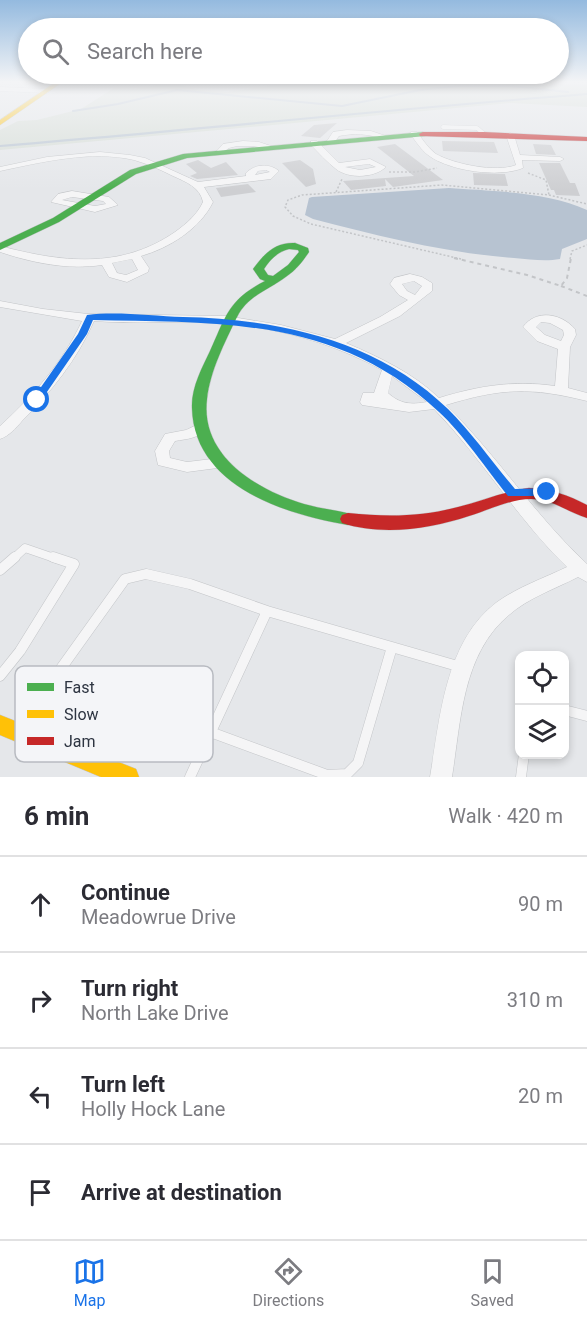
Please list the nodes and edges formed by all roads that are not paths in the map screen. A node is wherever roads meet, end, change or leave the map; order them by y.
1 (443, 127) dead end
2 (414, 134) junction
3 (484, 134) junction
4 (510, 135) junction
5 (587, 139) edge
6 (314, 142) junction
7 (518, 157) junction
8 (560, 159) dead end
9 (154, 165) junction
10 (337, 166) junction
11 (0, 169) edge
12 (251, 178) dead end
13 (196, 185) junction
14 (93, 197) junction
15 (77, 207) junction
16 (0, 248) edge
17 (135, 255) junction
18 (105, 260) junction
19 (273, 280) dead end
20 (415, 299) dead end
21 (0, 304) edge
22 (90, 317) junction
23 (230, 321) junction
24 (335, 344) junction
25 (564, 347) dead end
26 (389, 369) junction
27 (561, 391) junction
28 (587, 397) edge
29 (435, 402) junction
30 (201, 428) junction
31 (0, 434) edge
32 (220, 463) junction
33 (512, 494) junction
34 (587, 512) edge
35 (0, 570) edge
36 (583, 572) edge
37 (267, 611) junction
38 (392, 647) junction
39 (62, 666) edge
40 (464, 668) junction
41 (0, 676) edge
42 (569, 711) edge
43 (587, 716) edge
44 (0, 725) edge
45 (213, 727) edge
46 (15, 731) edge
47 (213, 734) edge
48 (523, 759) edge
49 (91, 762) edge
50 (197, 762) edge
51 (128, 777) edge
52 (190, 777) edge
53 (441, 777) edge
54 (521, 777) edge

1 - 3 lane
2 - 3 street
2 - 6 street
2 - 7 street
3 - 4 street
4 - 5 street
4 - 7 street
6 - 9 street
6 - 10 street
7 - 8 street
9 - 11 street
9 - 13 street
9 - 14 street
10 - 10 street
12 - 13 street
13 - 17 street
14 - 15 street
14 - 15 street
14 - 15 street
15 - 16 street
16 - 18 street
17 - 18 street
17 - 18 street
19 - 23 street
20 - 24 street
21 - 22 street
22 - 23 street
22 - 31 street
23 - 24 street
23 - 30 street
24 - 26 street
25 - 27 street
26 - 29 street
26 - 29 street
27 - 28 street
27 - 29 street
29 - 33 street
30 - 32 street
30 - 32 street
32 - 33 street
33 - 34 street
33 - 36 street
35 - 41 lane
36 - 40 street
37 - 38 lane
37 - 39 lane
37 - 45 lane
38 - 40 lane
38 - 47 lane
40 - 53 street
42 - 43 lane
44 - 46 street
48 - 54 lane
49 - 51 street
50 - 52 lane

